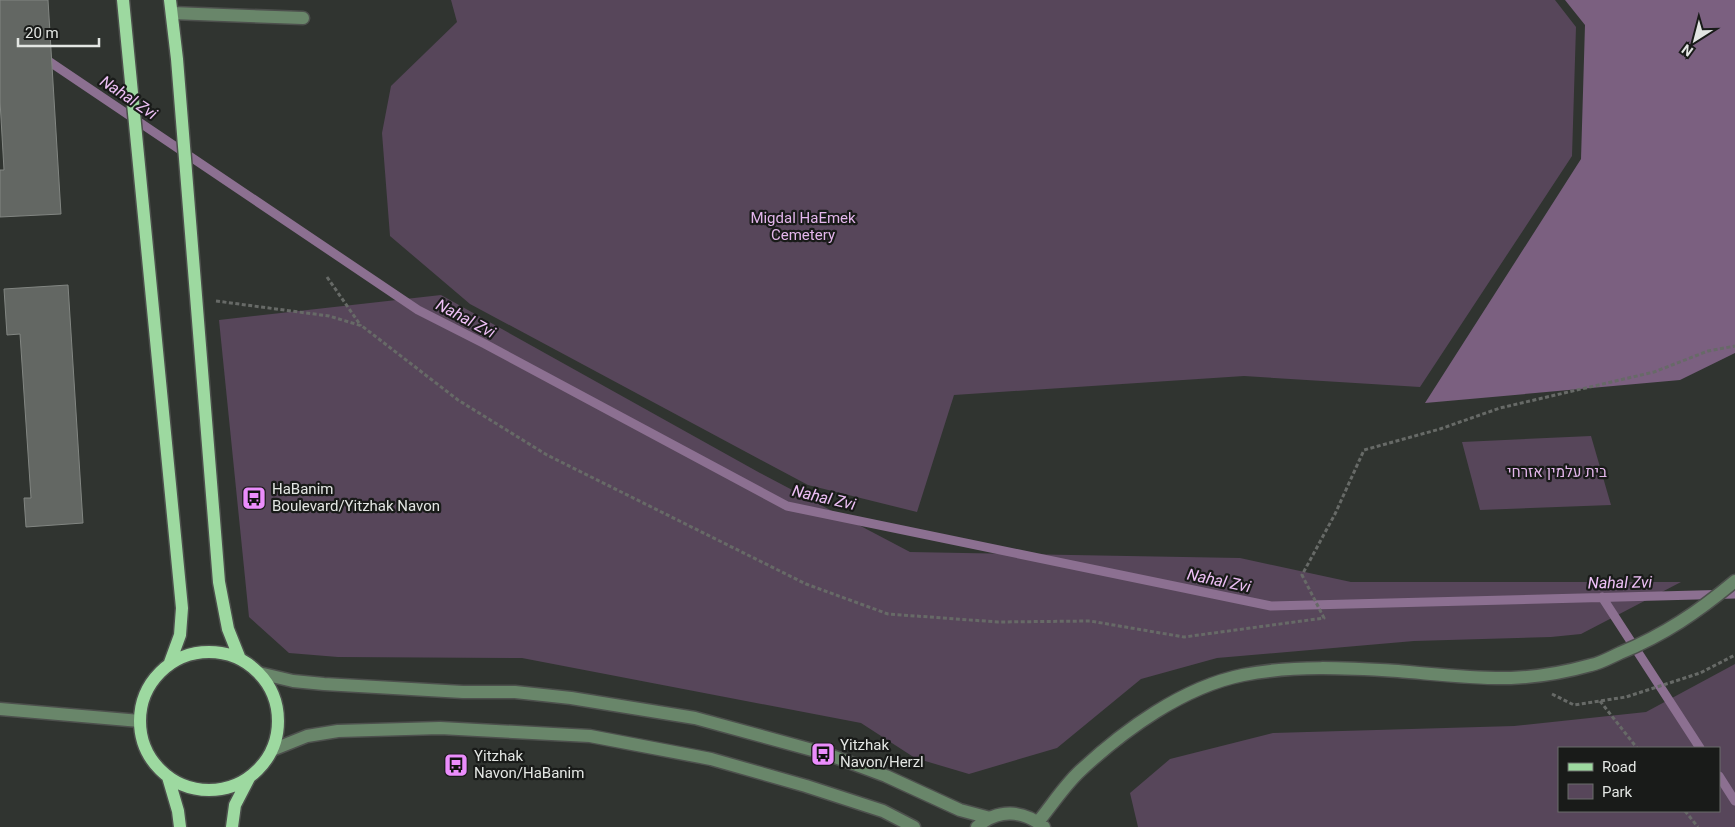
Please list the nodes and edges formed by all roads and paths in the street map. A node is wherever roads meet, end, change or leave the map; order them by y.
1 (123, 0) edge
2 (171, 6) edge
3 (303, 18) dead end
4 (327, 277) dead end
5 (196, 298) junction
6 (362, 326) junction
7 (1735, 346) edge
8 (1735, 581) edge
9 (1735, 655) edge
10 (240, 659) junction
11 (169, 665) junction
12 (258, 673) junction
13 (1550, 693) dead end
14 (1600, 701) junction
15 (0, 709) edge
16 (140, 721) junction
17 (1636, 747) edge
18 (272, 750) junction
19 (168, 777) junction
20 (250, 778) junction
21 (1686, 812) edge
22 (990, 818) junction
23 (1041, 825) edge
24 (180, 827) edge
25 (232, 827) edge
26 (914, 827) edge
27 (977, 827) edge
28 (1698, 827) edge

1 - 11 main road
2 - 3 street
2 - 5 main road
4 - 6 path
5 - 6 path
5 - 10 main road
6 - 7 path
8 - 23 street
9 - 14 path
10 - 11 main road
10 - 12 main road
11 - 16 main road
12 - 18 main road
12 - 22 street
13 - 14 path
14 - 17 path
15 - 16 street
16 - 19 main road
18 - 20 main road
18 - 26 street
19 - 20 main road
19 - 24 main road
20 - 25 main road
21 - 28 path
22 - 23 street
22 - 27 street

